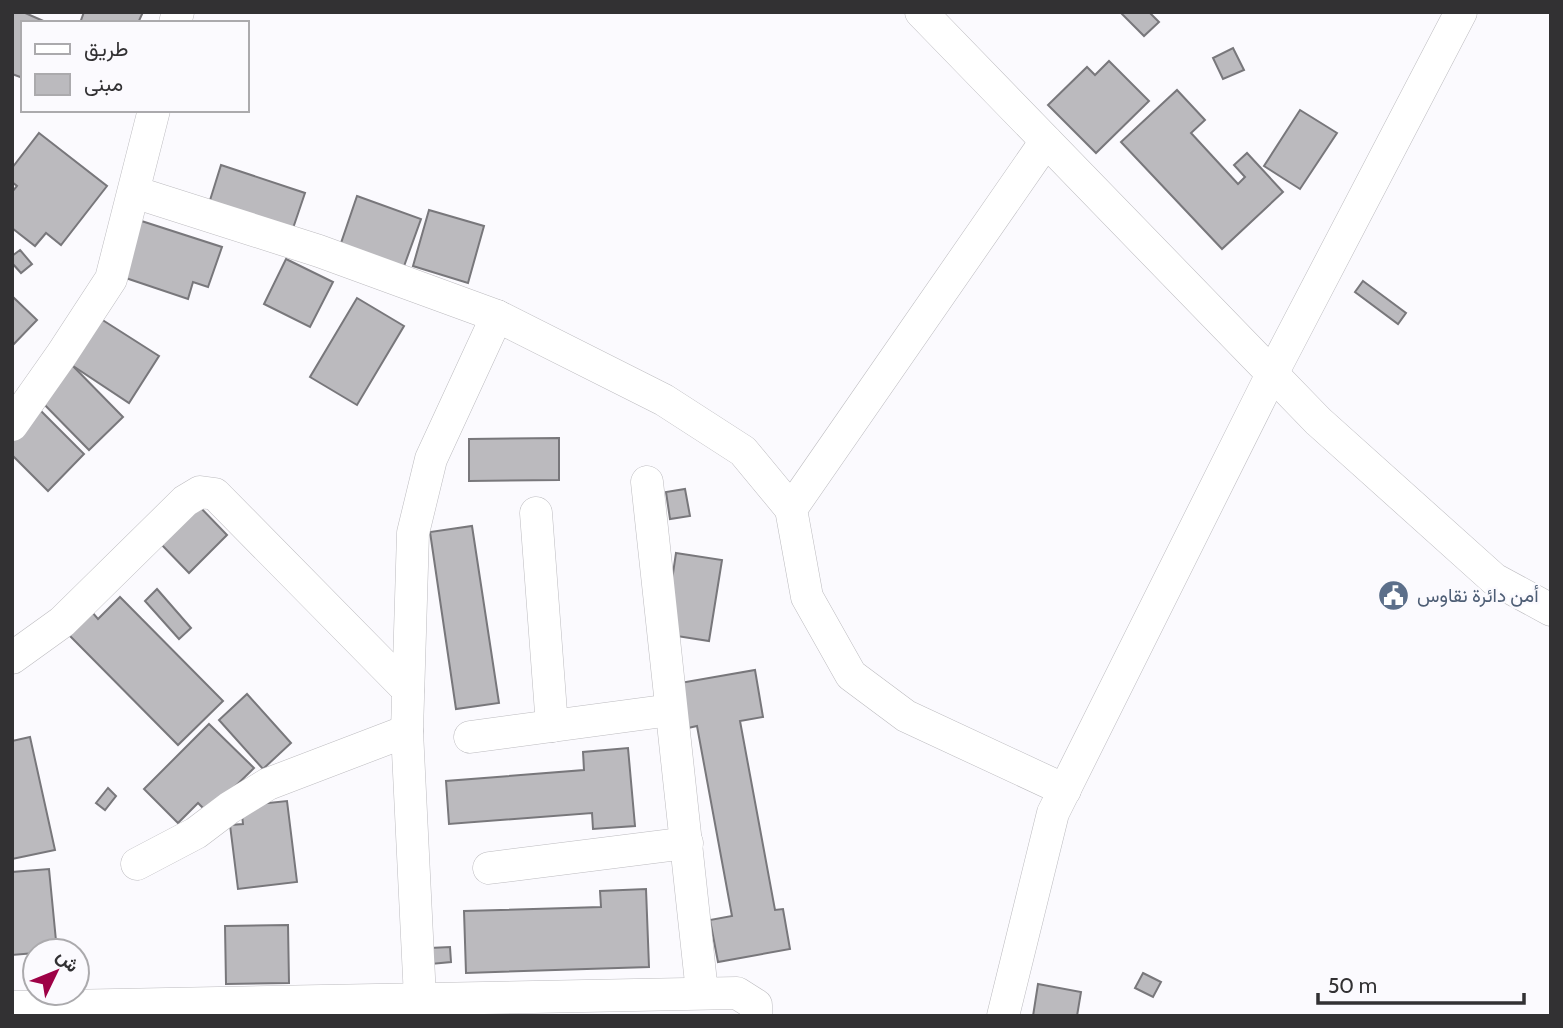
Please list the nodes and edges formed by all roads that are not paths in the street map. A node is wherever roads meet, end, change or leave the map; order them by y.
1 (921, 12) edge
2 (1461, 12) edge
3 (154, 112) edge
4 (1046, 141) junction
5 (134, 192) junction
6 (497, 316) junction
7 (1272, 374) junction
8 (12, 425) edge
9 (646, 482) dead end
10 (791, 509) junction
11 (536, 513) dead end
12 (1551, 610) edge
13 (12, 658) edge
14 (408, 690) junction
15 (671, 710) junction
16 (552, 726) junction
17 (407, 731) junction
18 (470, 737) dead end
19 (1065, 790) junction
20 (687, 843) junction
21 (137, 864) dead end
22 (489, 868) dead end
23 (702, 992) junction
24 (420, 998) junction
25 (12, 1007) edge
26 (762, 1012) edge
27 (1003, 1016) edge

1 - 4 street
2 - 7 street
3 - 5 street
4 - 7 street
4 - 10 street
5 - 6 street
5 - 8 street
6 - 10 street
6 - 14 street
7 - 12 street
7 - 19 street
9 - 15 street
10 - 19 street
11 - 16 street
13 - 14 street
14 - 17 street
15 - 16 street
15 - 20 street
16 - 18 street
17 - 21 street
17 - 24 street
19 - 27 street
20 - 22 street
20 - 23 street
23 - 24 street
23 - 26 street
24 - 25 street

